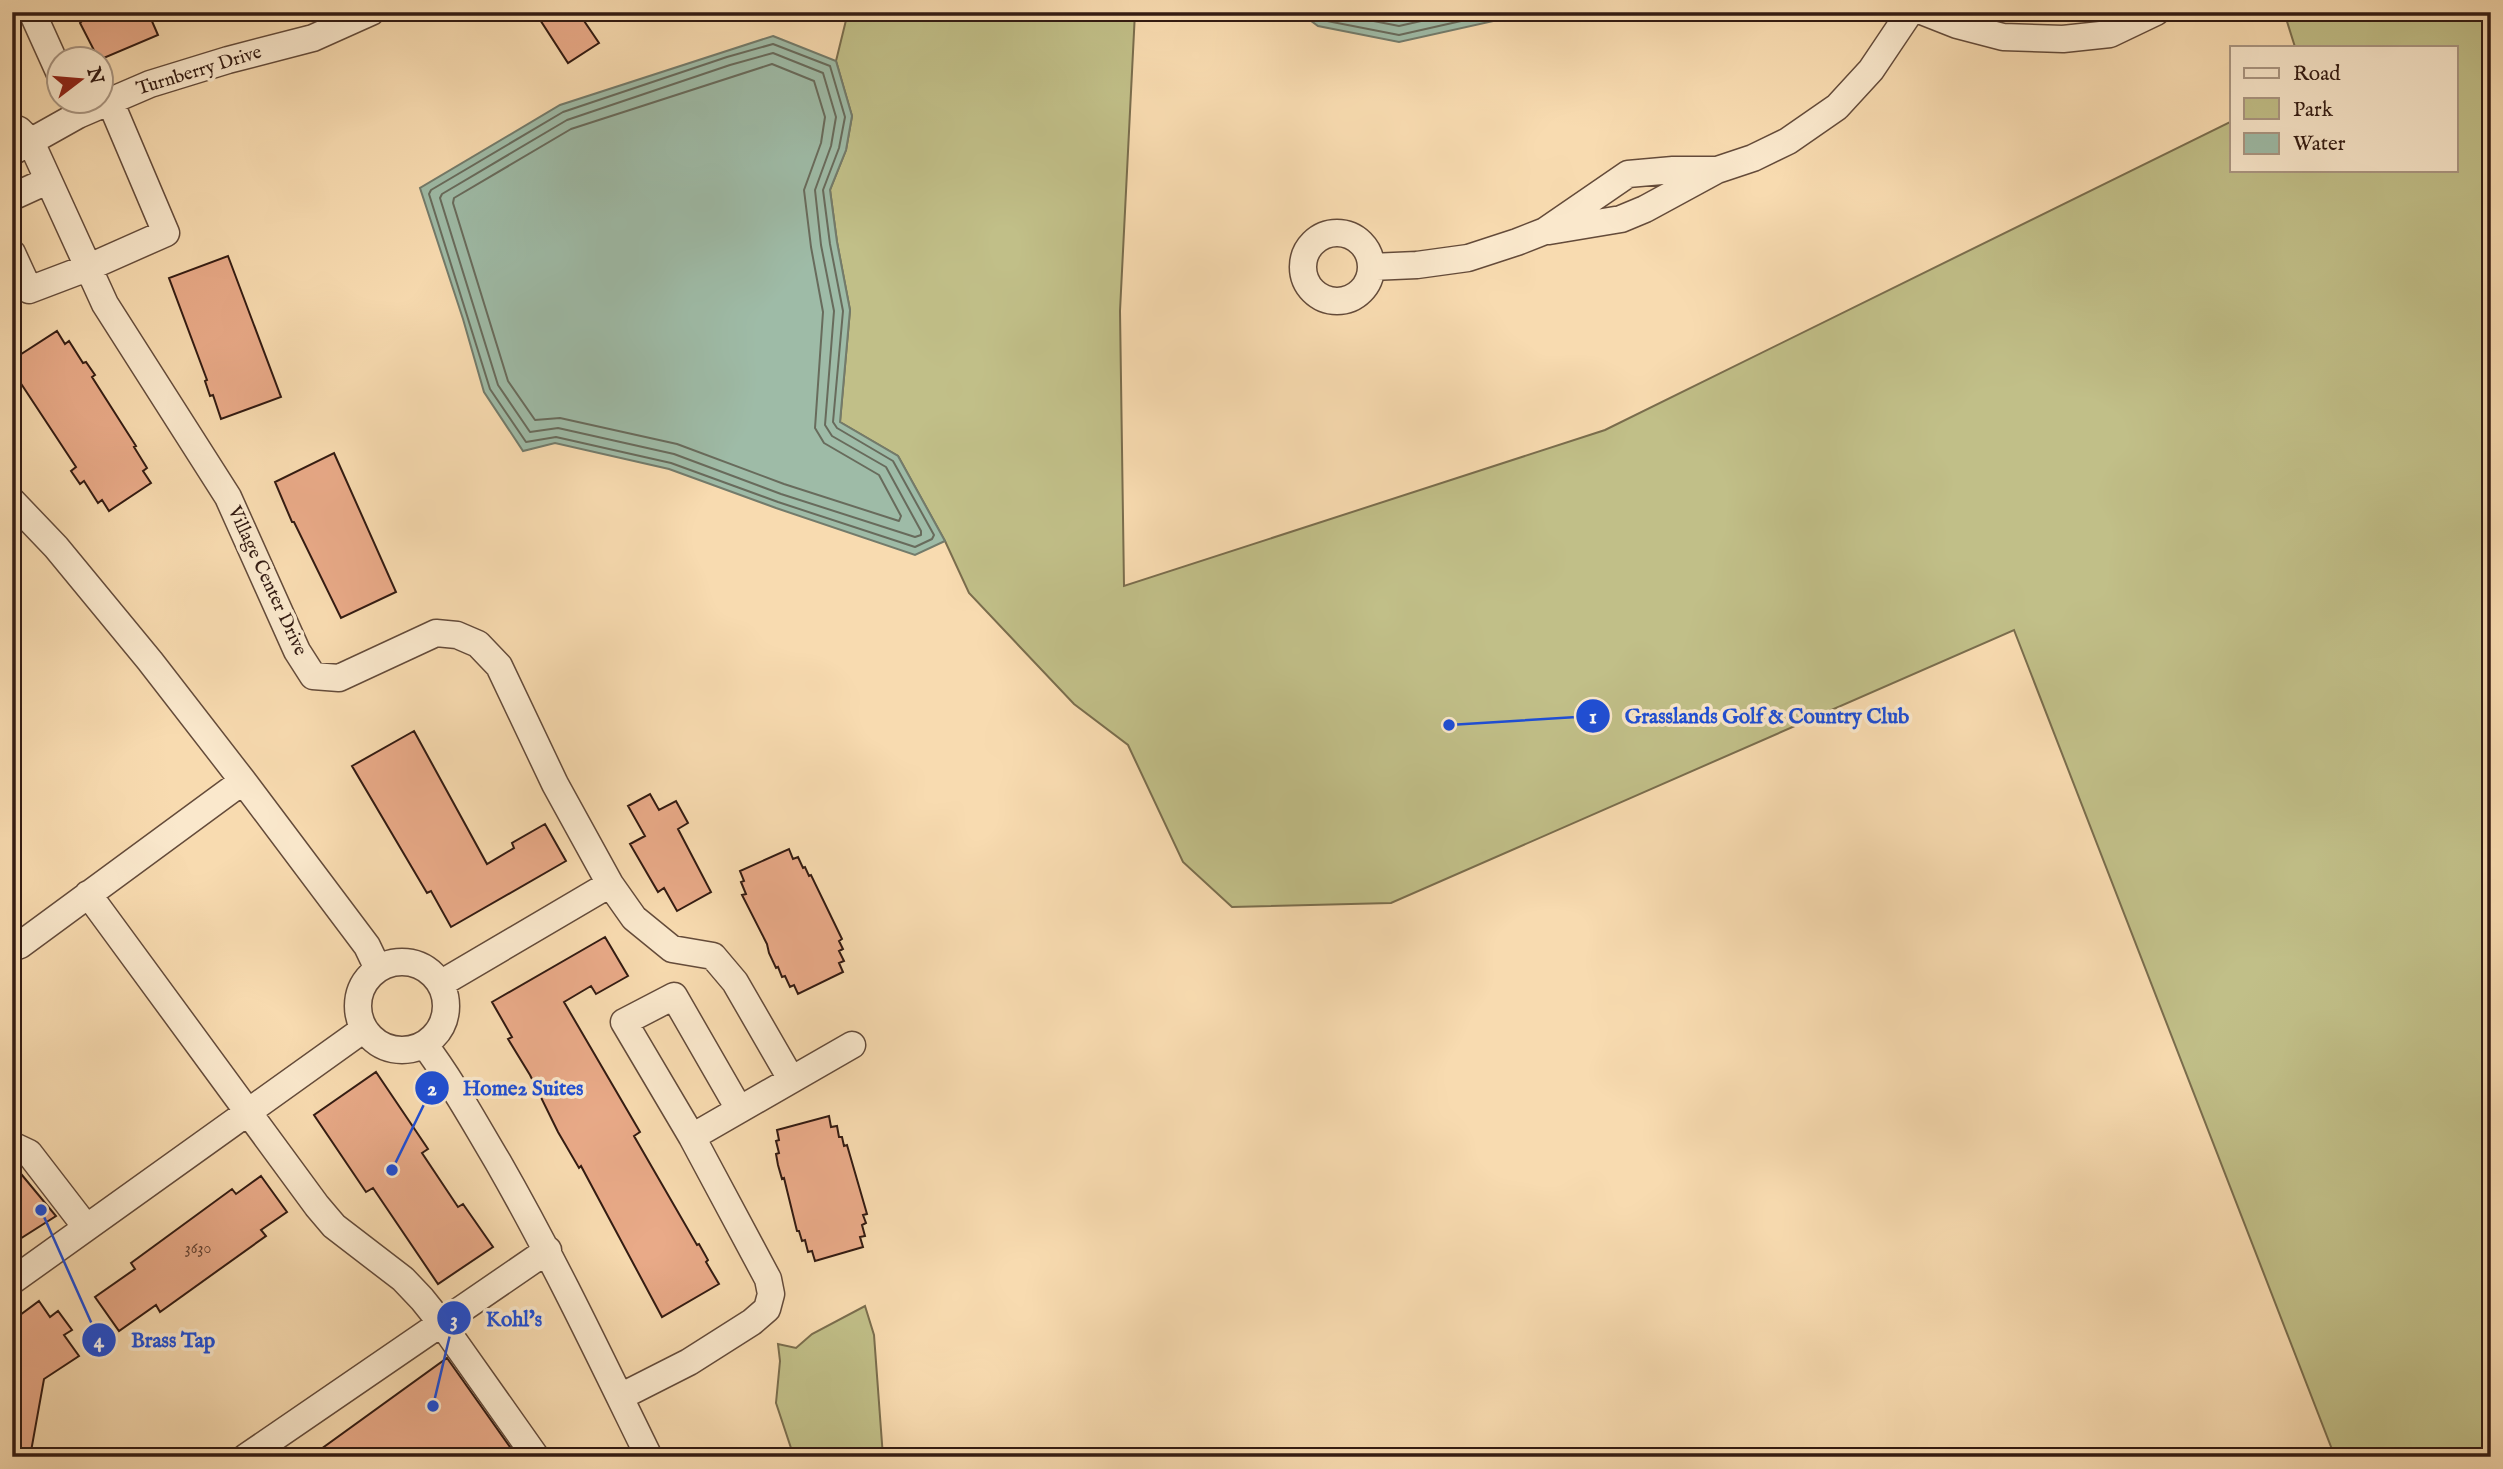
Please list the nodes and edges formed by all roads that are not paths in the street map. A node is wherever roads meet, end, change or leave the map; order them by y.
1 (32, 12) edge
2 (371, 12) edge
3 (1910, 12) edge
4 (1924, 12) edge
5 (2157, 12) edge
6 (47, 46) edge
7 (116, 98) edge
8 (116, 115) edge
9 (61, 116) edge
10 (17, 141) edge
11 (1717, 170) junction
12 (47, 181) junction
13 (12, 197) edge
14 (1545, 232) junction
15 (12, 253) edge
16 (1371, 267) dead end
17 (87, 268) junction
18 (12, 501) edge
19 (243, 781) junction
20 (610, 884) junction
21 (88, 894) junction
22 (12, 948) edge
23 (378, 969) junction
24 (440, 984) junction
25 (364, 1029) junction
26 (424, 1044) junction
27 (852, 1045) dead end
28 (791, 1079) junction
29 (739, 1109) junction
30 (250, 1112) junction
31 (692, 1137) junction
32 (12, 1145) edge
33 (86, 1227) junction
34 (548, 1250) junction
35 (12, 1281) edge
36 (442, 1324) junction
37 (620, 1397) junction
38 (246, 1457) edge
39 (536, 1457) edge
40 (649, 1457) edge

1 - 6 street
2 - 7 street, Turnberry Drive
3 - 11 street
4 - 5 street
8 - 17 street
9 - 10 street, Turnberry Drive
10 - 12 street, Village Center Drive
11 - 14 street
11 - 14 street
12 - 13 street
12 - 17 street, Village Center Drive
14 - 16 street
15 - 17 street
17 - 20 street, Village Center Drive
18 - 19 street
19 - 21 street
19 - 23 street
20 - 24 street
20 - 28 street, Village Center Drive
21 - 22 street
21 - 30 street
23 - 24 street
23 - 25 street
24 - 26 street
25 - 26 street
25 - 30 street
26 - 34 street
27 - 28 street
28 - 29 street
29 - 31 street
29 - 31 street
30 - 33 street
30 - 36 street
31 - 37 street
32 - 33 street
33 - 35 street
34 - 36 street
34 - 37 street
36 - 38 street
36 - 39 street
37 - 40 street

